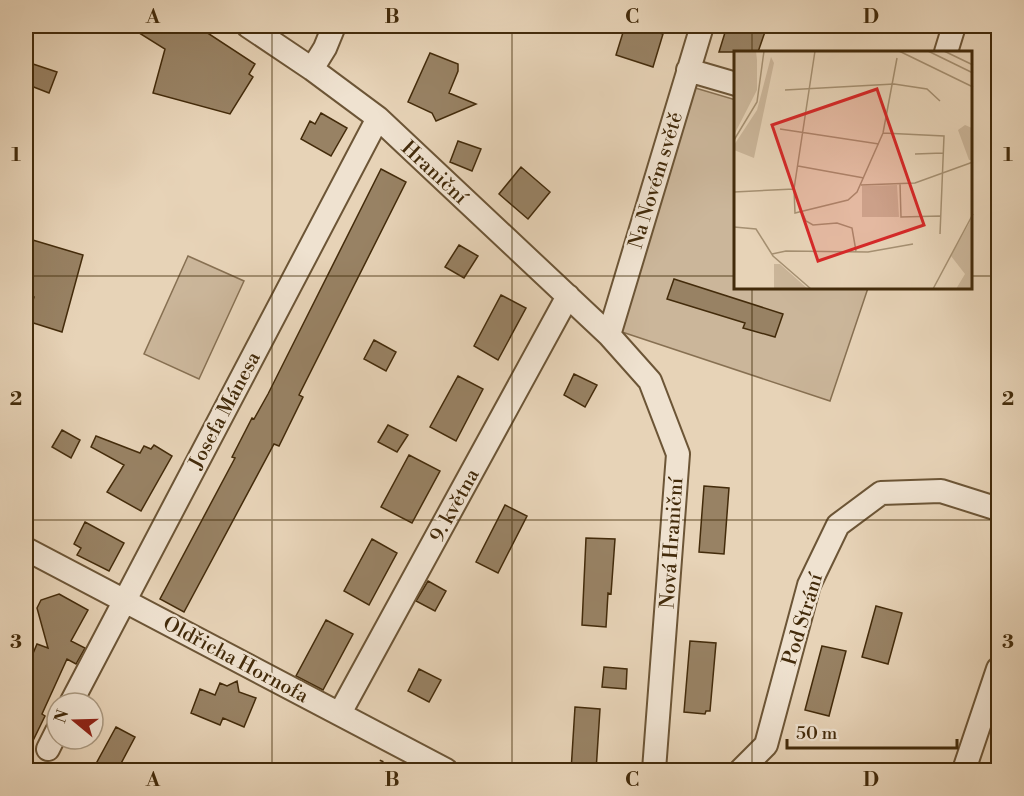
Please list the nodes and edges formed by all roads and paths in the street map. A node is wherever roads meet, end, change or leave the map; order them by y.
1 (248, 26) edge
2 (334, 26) edge
3 (702, 26) edge
4 (954, 26) edge
5 (945, 51) edge
6 (312, 69) junction
7 (688, 70) junction
8 (734, 83) edge
9 (378, 118) junction
10 (568, 296) junction
11 (609, 335) junction
12 (999, 509) edge
13 (26, 549) edge
14 (124, 600) junction
15 (999, 669) edge
16 (77, 691) edge
17 (340, 713) junction
18 (446, 771) edge
19 (654, 771) edge
20 (741, 771) edge
21 (964, 771) edge

1 - 6 street, Hraniční
2 - 6 street
3 - 7 street, Na Novém světě
4 - 5 street
6 - 9 street, Hraniční
7 - 8 street
7 - 11 street, Na Novém světě
9 - 10 street, Hraniční
9 - 14 street, Josefa Mánesa
10 - 11 street, Hraniční
10 - 17 street, 9. května
11 - 19 street, Nová Hraniční
12 - 20 street, Pod Strání
13 - 14 street, Oldřicha Hornofa
14 - 16 street, Josefa Mánesa
14 - 17 street, Oldřicha Hornofa
15 - 21 street
17 - 18 street, Oldřicha Hornofa

